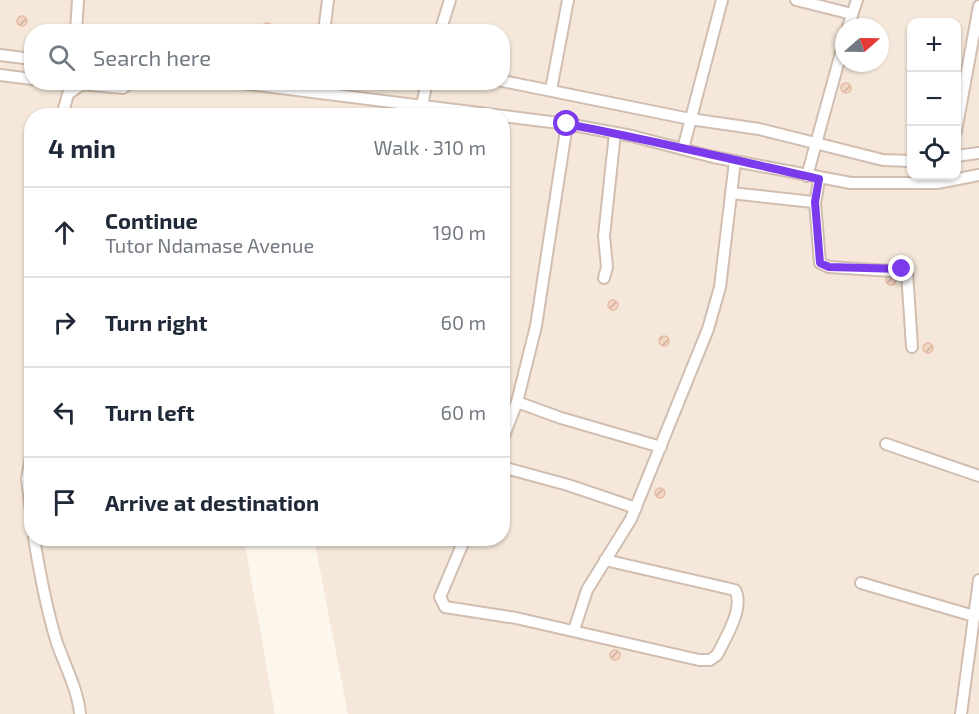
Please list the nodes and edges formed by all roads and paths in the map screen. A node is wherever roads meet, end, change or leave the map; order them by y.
1 (78, 0) edge
2 (328, 0) edge
3 (450, 0) edge
4 (568, 0) edge
5 (722, 0) edge
6 (796, 0) edge
7 (857, 0) edge
8 (979, 6) edge
9 (852, 14) junction
10 (851, 18) edge
11 (76, 24) edge
12 (325, 24) edge
13 (442, 24) edge
14 (0, 55) edge
15 (24, 58) edge
16 (836, 72) edge
17 (0, 75) edge
18 (24, 78) edge
19 (510, 82) edge
20 (74, 90) edge
21 (298, 90) edge
22 (425, 90) edge
23 (551, 90) junction
24 (422, 105) junction
25 (64, 108) edge
26 (445, 108) edge
27 (510, 117) edge
28 (690, 119) junction
29 (567, 124) junction
30 (958, 126) edge
31 (615, 133) junction
32 (816, 144) junction
33 (683, 149) junction
34 (979, 153) edge
35 (961, 155) edge
36 (735, 161) junction
37 (907, 161) edge
38 (807, 176) junction
39 (979, 176) edge
40 (819, 179) junction
41 (731, 193) junction
42 (815, 202) junction
43 (604, 278) dead end
44 (912, 347) dead end
45 (517, 402) junction
46 (510, 420) edge
47 (886, 444) dead end
48 (661, 447) junction
49 (510, 469) edge
50 (979, 476) edge
51 (636, 508) junction
52 (35, 546) edge
53 (462, 546) edge
54 (605, 560) junction
55 (979, 580) edge
56 (861, 583) dead end
57 (974, 616) junction
58 (574, 630) junction
59 (80, 714) edge
60 (961, 714) edge

1 - 11 street
2 - 12 street
3 - 13 street
4 - 23 street
5 - 28 street
6 - 9 street
7 - 9 street
8 - 30 street
9 - 10 street
14 - 15 street
16 - 32 street
17 - 18 street
19 - 23 street
20 - 25 street
21 - 24 street
22 - 24 street
23 - 28 street
24 - 26 street
27 - 29 street
28 - 32 street
28 - 33 street
29 - 31 street
29 - 45 street
31 - 33 street
31 - 43 street
32 - 37 street
32 - 38 street
33 - 36 street
34 - 35 street
36 - 38 street
36 - 41 street
38 - 40 street
39 - 40 street
40 - 42 street
41 - 42 street
41 - 48 street
42 - 44 street
45 - 46 street
45 - 48 street
47 - 50 street
48 - 51 street
49 - 51 street
51 - 54 street
52 - 59 street
53 - 58 street
54 - 58 street
54 - 58 street
55 - 57 street
56 - 57 street
57 - 60 street

